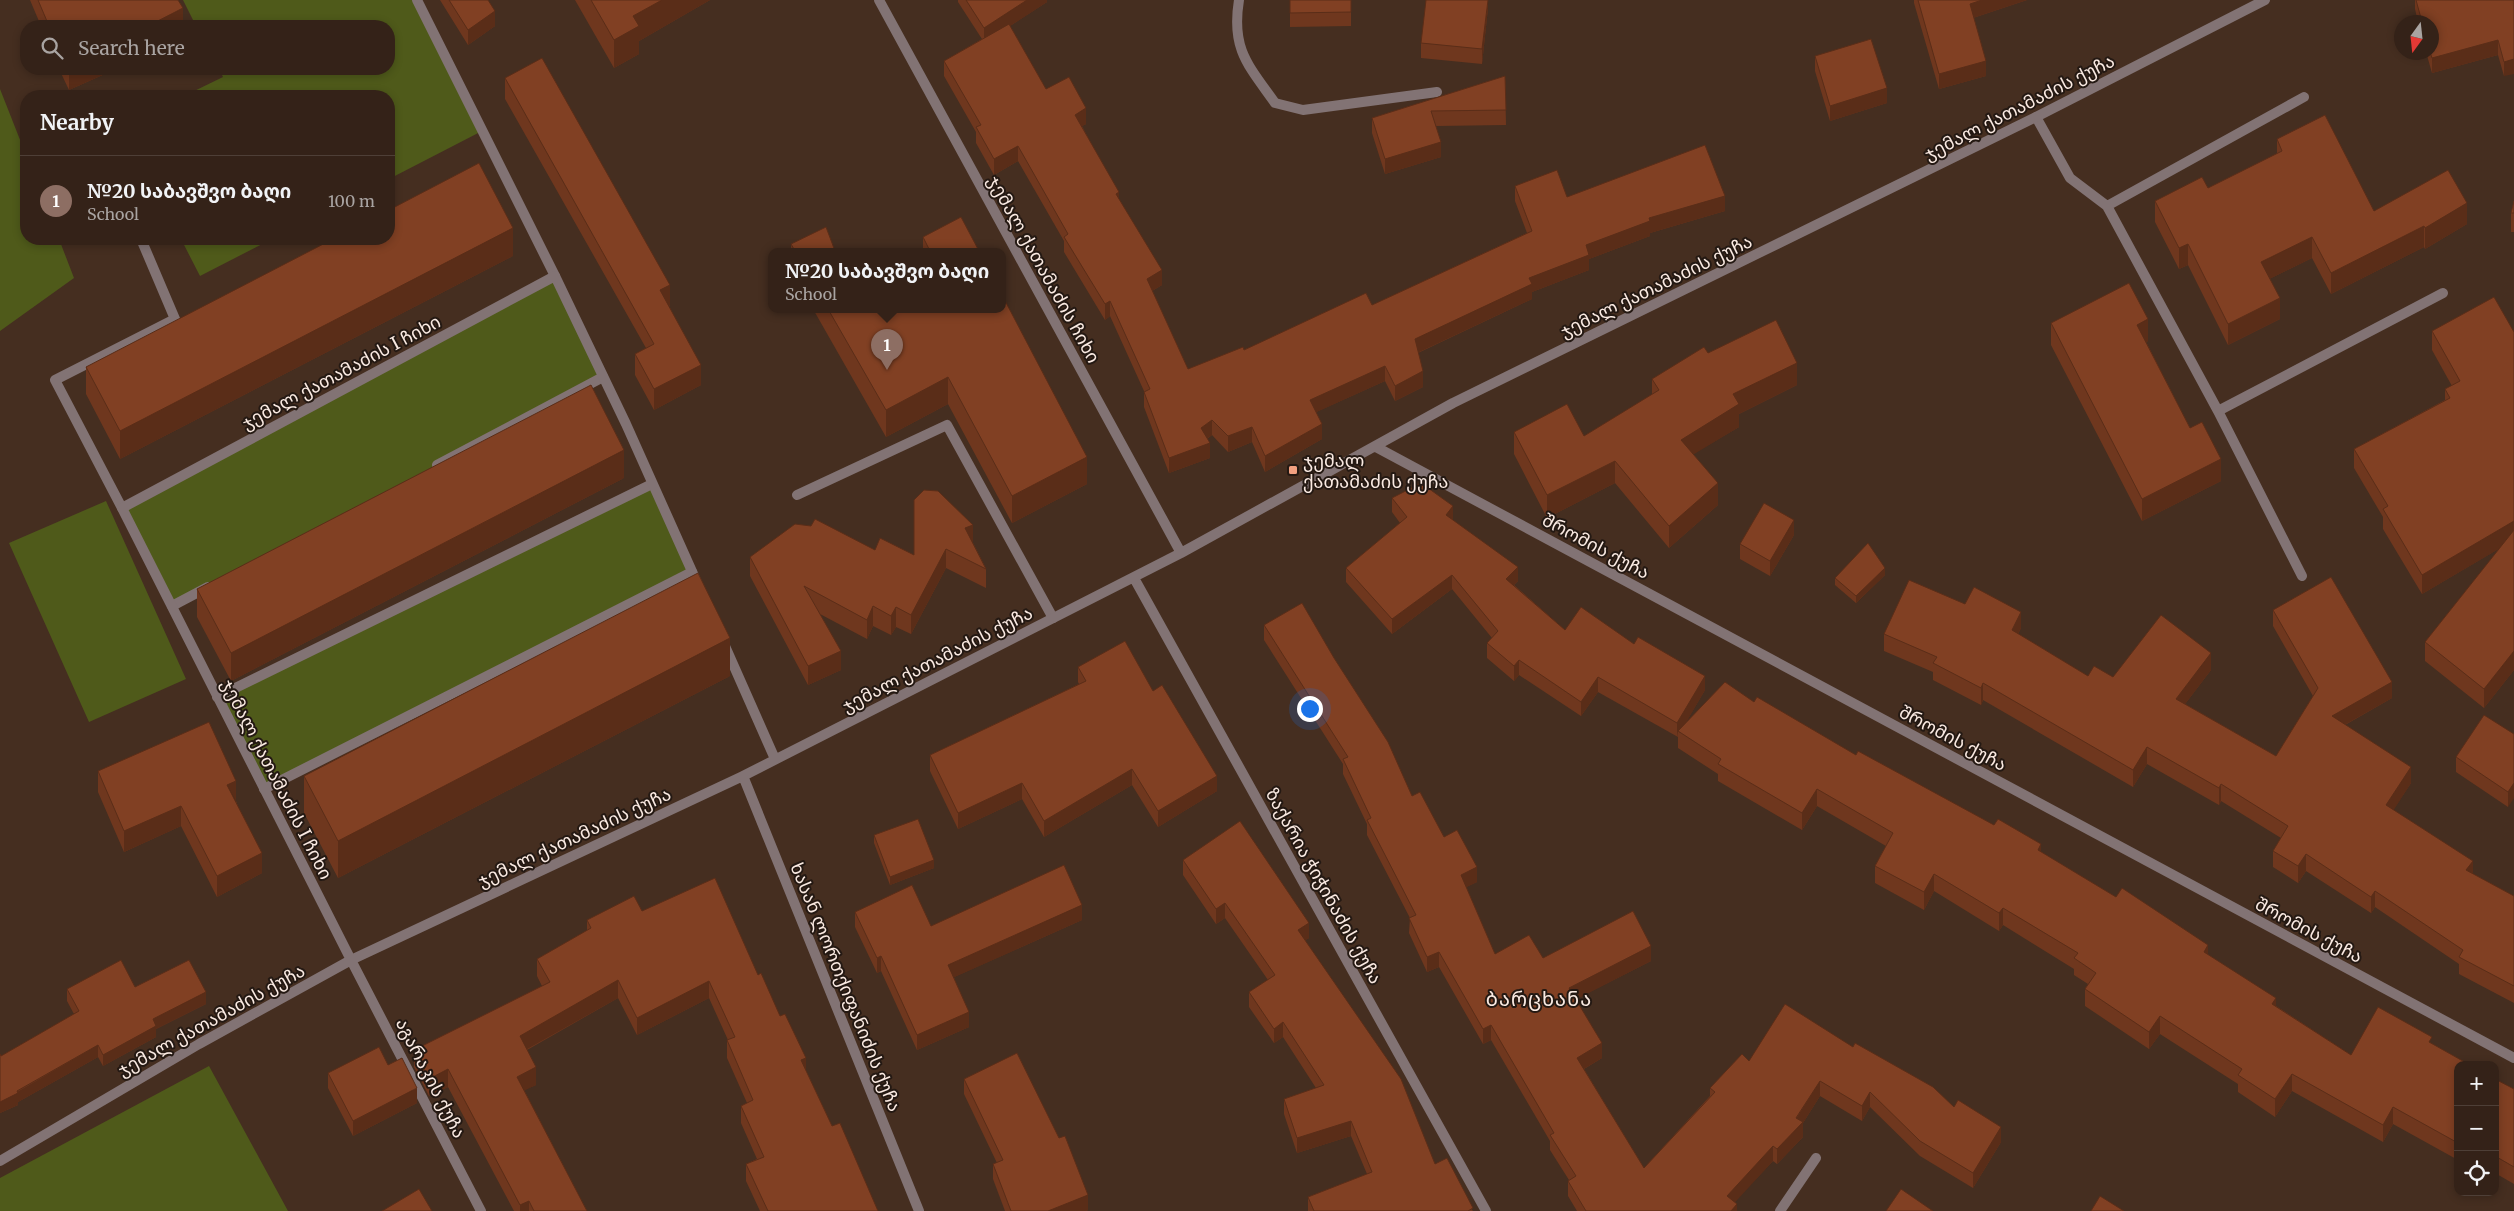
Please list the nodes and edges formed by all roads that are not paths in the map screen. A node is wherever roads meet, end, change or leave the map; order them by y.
1 (417, 0) edge
2 (879, 0) edge
3 (1239, 0) edge
4 (2265, 0) edge
5 (1437, 92) dead end
6 (2304, 97) dead end
7 (2036, 117) junction
8 (2107, 206) junction
9 (144, 245) edge
10 (555, 276) junction
11 (2442, 293) dead end
12 (603, 377) junction
13 (2218, 411) junction
14 (1376, 447) junction
15 (427, 470) edge
16 (652, 484) junction
17 (797, 496) dead end
18 (122, 508) junction
19 (1181, 553) junction
20 (692, 572) junction
21 (2302, 576) dead end
22 (1134, 578) junction
23 (216, 583) edge
24 (704, 599) edge
25 (172, 606) junction
26 (1053, 618) junction
27 (720, 634) edge
28 (217, 697) junction
29 (775, 759) junction
30 (743, 776) junction
31 (264, 790) junction
32 (351, 960) junction
33 (2514, 1058) edge
34 (1816, 1158) dead end
35 (0, 1161) edge
36 (482, 1211) edge
37 (919, 1211) edge
38 (1486, 1211) edge
39 (1780, 1211) edge

1 - 10 street
2 - 19 street, ჯემალ ქათამაძის ჩიხი
3 - 5 street
4 - 7 street, ჯემალ ქათამაძის ქუჩა
6 - 8 street
7 - 8 street
7 - 14 street, ჯემალ ქათამაძის ქუჩა
8 - 13 street
9 - 18 street
10 - 12 street
10 - 18 street, ჯემალ ქათამაძის I ჩიხი
11 - 13 street
12 - 15 street
12 - 16 street
13 - 21 street
14 - 19 street, ჯემალ ქათამაძის ქუჩა
14 - 33 street, შრომის ქუჩა
16 - 20 street
16 - 28 street
17 - 26 street
18 - 25 street, ჯემალ ქათამაძის I ჩიხი
19 - 22 street, ჯემალ ქათამაძის ქუჩა
20 - 24 street
20 - 31 street
22 - 26 street, ჯემალ ქათამაძის ქუჩა
22 - 38 street, ზაქარია ჭიჭინაძის ქუჩა
23 - 25 street
25 - 28 street, ჯემალ ქათამაძის I ჩიხი
26 - 29 street, ჯემალ ქათამაძის ქუჩა
27 - 29 street
28 - 31 street, ჯემალ ქათამაძის I ჩიხი
29 - 30 street, ჯემალ ქათამაძის ქუჩა
30 - 32 street, ჯემალ ქათამაძის ქუჩა
30 - 37 street, ხასან ლორთქიფანიძის ქუჩა
31 - 32 street, ჯემალ ქათამაძის I ჩიხი
32 - 35 street, ჯემალ ქათამაძის ქუჩა
32 - 36 street, აგარაკის ქუჩა
34 - 39 street

